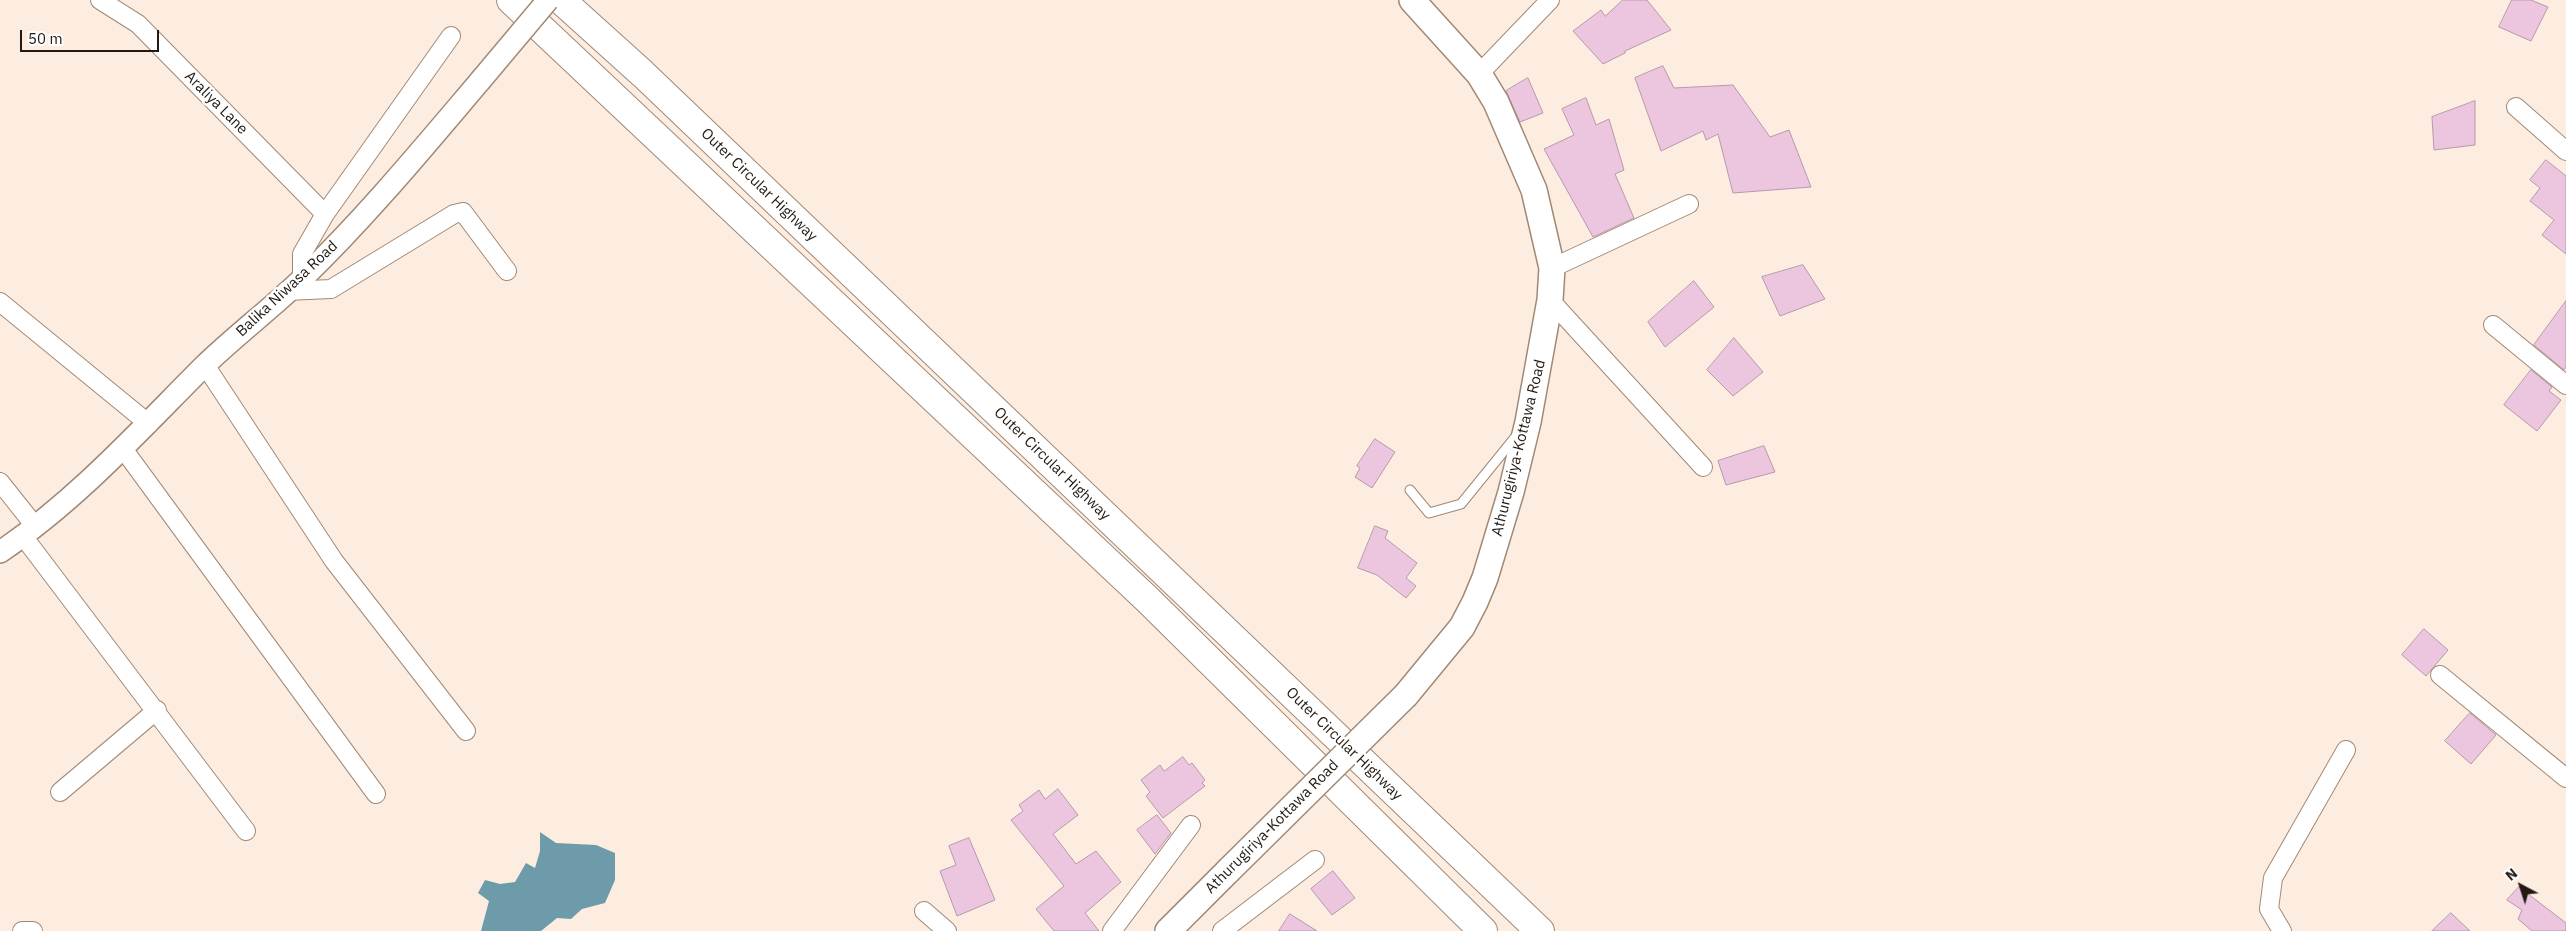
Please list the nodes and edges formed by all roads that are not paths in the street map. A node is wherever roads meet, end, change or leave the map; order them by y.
1 (100, 0) edge
2 (511, 0) edge
3 (548, 0) edge
4 (561, 0) edge
5 (1412, 0) edge
6 (1550, 0) edge
7 (451, 36) dead end
8 (1479, 74) junction
9 (2516, 107) dead end
10 (2566, 151) edge
11 (1689, 204) dead end
12 (325, 214) junction
13 (1552, 268) junction
14 (507, 271) dead end
15 (294, 285) junction
16 (1550, 300) junction
17 (0, 302) edge
18 (2494, 325) dead end
19 (205, 365) junction
20 (2566, 385) edge
21 (1528, 422) junction
22 (149, 424) junction
23 (124, 450) junction
24 (1703, 467) dead end
25 (0, 482) edge
26 (1410, 490) dead end
27 (29, 531) junction
28 (0, 552) edge
29 (2440, 675) dead end
30 (157, 710) junction
31 (466, 731) dead end
32 (2346, 750) dead end
33 (2566, 778) edge
34 (60, 792) dead end
35 (376, 794) dead end
36 (1191, 825) dead end
37 (246, 831) dead end
38 (1315, 860) dead end
39 (924, 911) dead end
40 (22, 931) edge
41 (33, 931) edge
42 (947, 931) edge
43 (1112, 931) edge
44 (1168, 931) edge
45 (1222, 931) edge
46 (1483, 931) edge
47 (1540, 931) edge
48 (2282, 931) edge

1 - 12 street, Araliya Lane
2 - 46 highway
3 - 15 street, Balika Niwasa Road, bridge
4 - 47 highway, Outer Circular Highway
5 - 8 main road, Athurugiriya-Kottawa Road
6 - 8 street
7 - 12 street
8 - 13 main road, Athurugiriya-Kottawa Road
9 - 10 street
11 - 13 street
12 - 15 street
13 - 16 main road, Athurugiriya-Kottawa Road
14 - 15 street
15 - 19 street, Balika Niwasa Road
16 - 21 main road, Athurugiriya-Kottawa Road
16 - 24 street
17 - 22 street
18 - 20 street
19 - 22 street, Balika Niwasa Road
19 - 31 street
21 - 26 lane
21 - 44 main road, Athurugiriya-Kottawa Road, bridge
22 - 23 street, Balika Niwasa Road
23 - 27 street, Balika Niwasa Road
23 - 35 street
25 - 27 street
27 - 28 street, Balika Niwasa Road
27 - 30 street
29 - 33 street
30 - 34 street
30 - 37 street
32 - 48 street
36 - 43 street
38 - 45 street
39 - 42 street
40 - 41 street

